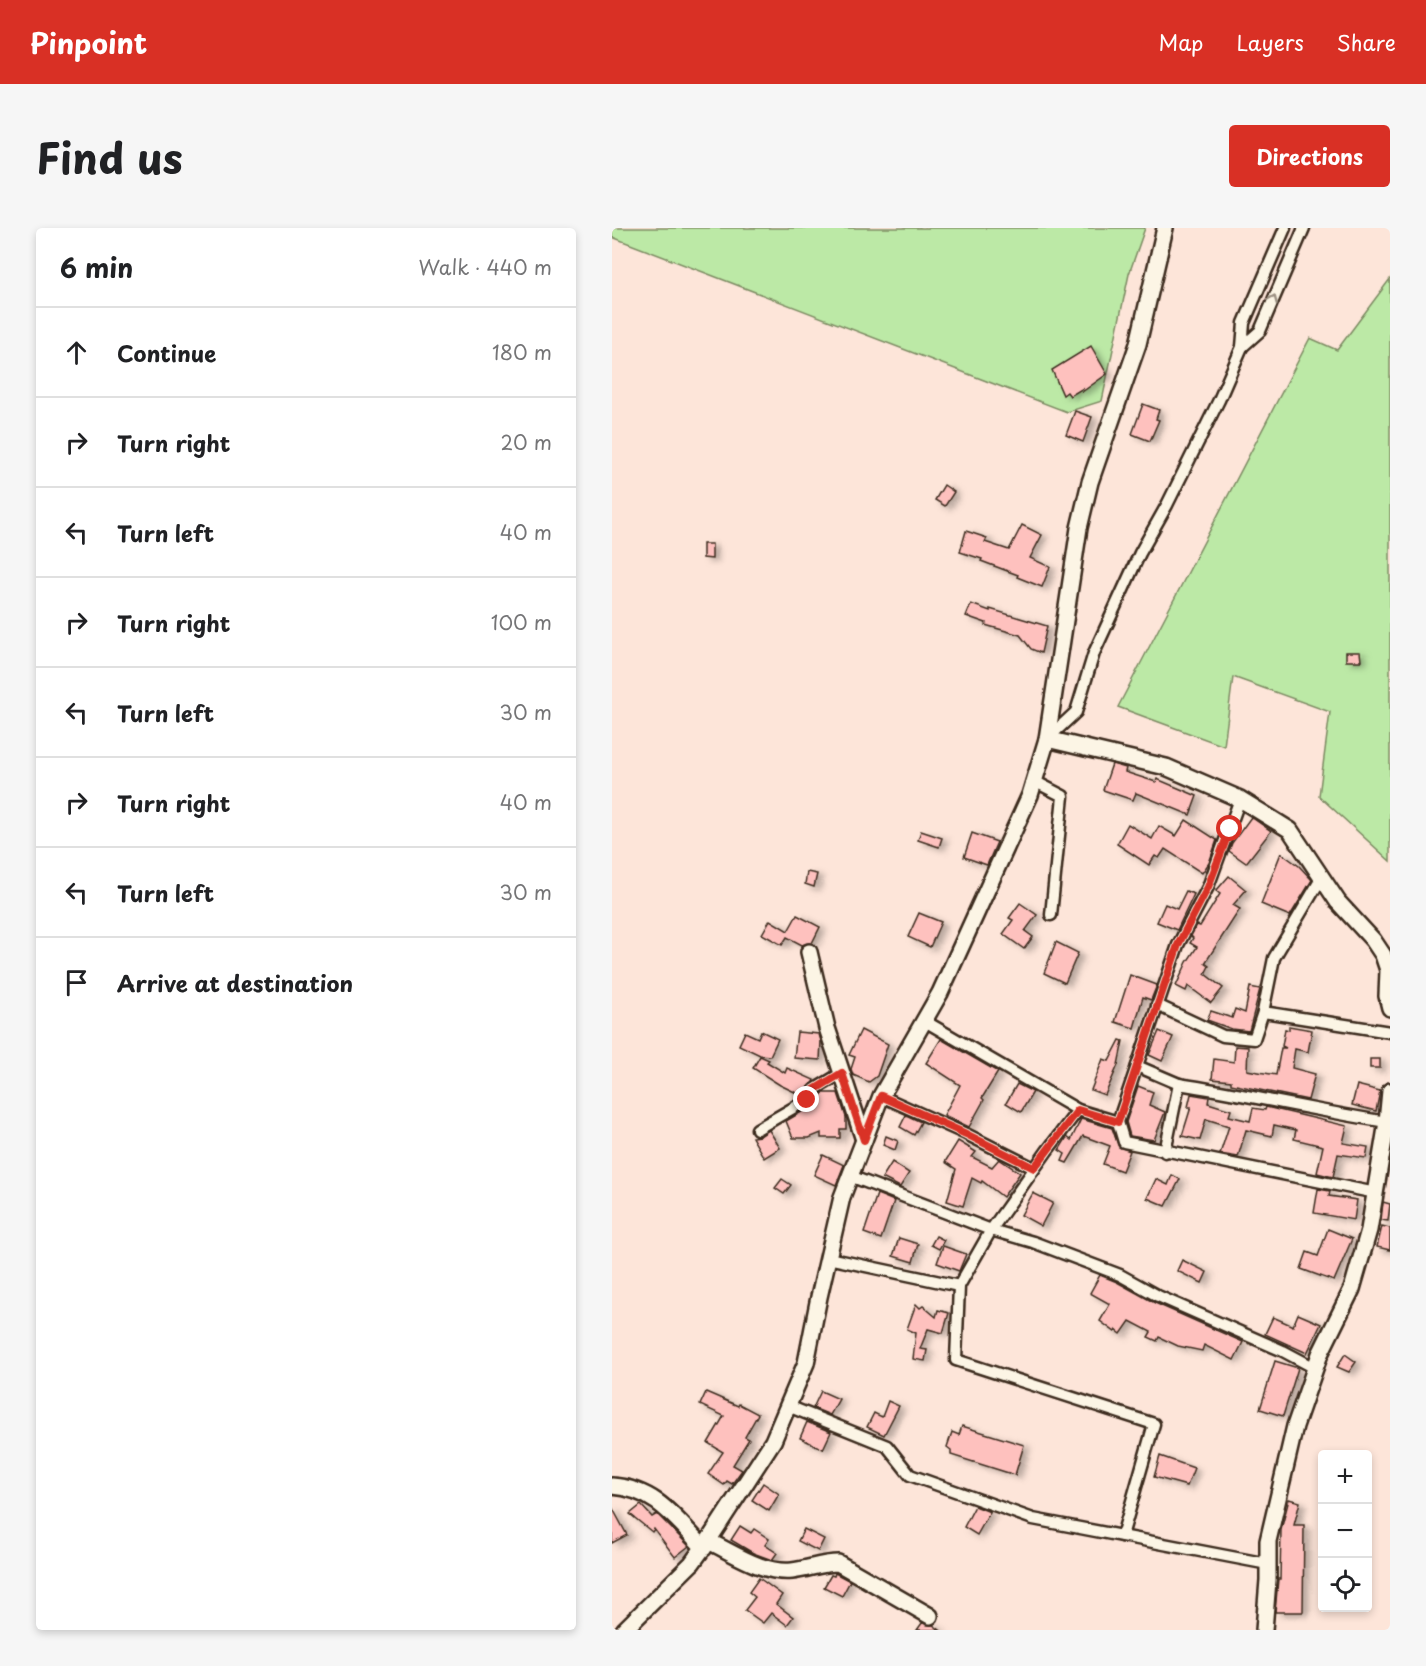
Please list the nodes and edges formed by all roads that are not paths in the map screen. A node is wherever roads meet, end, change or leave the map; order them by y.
1 (1166, 228) edge
2 (1285, 228) edge
3 (1304, 228) edge
4 (1242, 347) junction
5 (1047, 739) junction
6 (1034, 781) junction
7 (1240, 799) junction
8 (1322, 877) junction
9 (1052, 915) dead end
10 (809, 952) dead end
11 (1157, 1005) junction
12 (1390, 1008) edge
13 (1263, 1012) junction
14 (923, 1020) junction
15 (1390, 1032) edge
16 (1137, 1066) junction
17 (842, 1073) junction
18 (1179, 1084) junction
19 (1390, 1091) edge
20 (881, 1096) junction
21 (1078, 1110) junction
22 (1118, 1122) junction
23 (1387, 1122) junction
24 (757, 1129) dead end
25 (864, 1140) junction
26 (1166, 1152) junction
27 (1034, 1168) junction
28 (850, 1176) junction
29 (1376, 1193) junction
30 (991, 1230) junction
31 (828, 1258) junction
32 (959, 1286) junction
33 (1315, 1368) junction
34 (788, 1406) junction
35 (612, 1486) edge
36 (1122, 1536) junction
37 (706, 1544) junction
38 (1268, 1564) junction
39 (930, 1616) dead end
40 (624, 1630) edge
41 (1264, 1630) edge

1 - 5 street
2 - 4 street
4 -> 3 street
4 - 5 street
5 - 6 street
5 - 7 street
6 - 9 street
6 - 14 street
7 - 8 street
7 - 11 street
8 - 12 street
8 - 13 street
10 - 17 street
11 - 13 street
11 - 16 street
13 - 15 street
14 - 20 street
14 - 21 street
16 - 18 street
16 - 22 street
17 - 24 street
17 - 25 street
18 - 23 street
18 - 26 street
19 - 23 street
20 - 25 street
20 - 27 street
21 - 22 street
21 - 27 street
22 - 26 street
23 - 29 street
25 - 28 street
26 - 29 street
27 - 30 street
28 - 30 street
28 - 31 street
29 - 33 street
30 - 32 street
30 - 33 street
31 - 32 street
31 - 34 street
32 - 36 street
33 - 38 street
34 - 36 street
34 - 37 street
35 - 37 street
36 - 38 street
37 - 39 street
37 - 40 street
38 - 41 street

